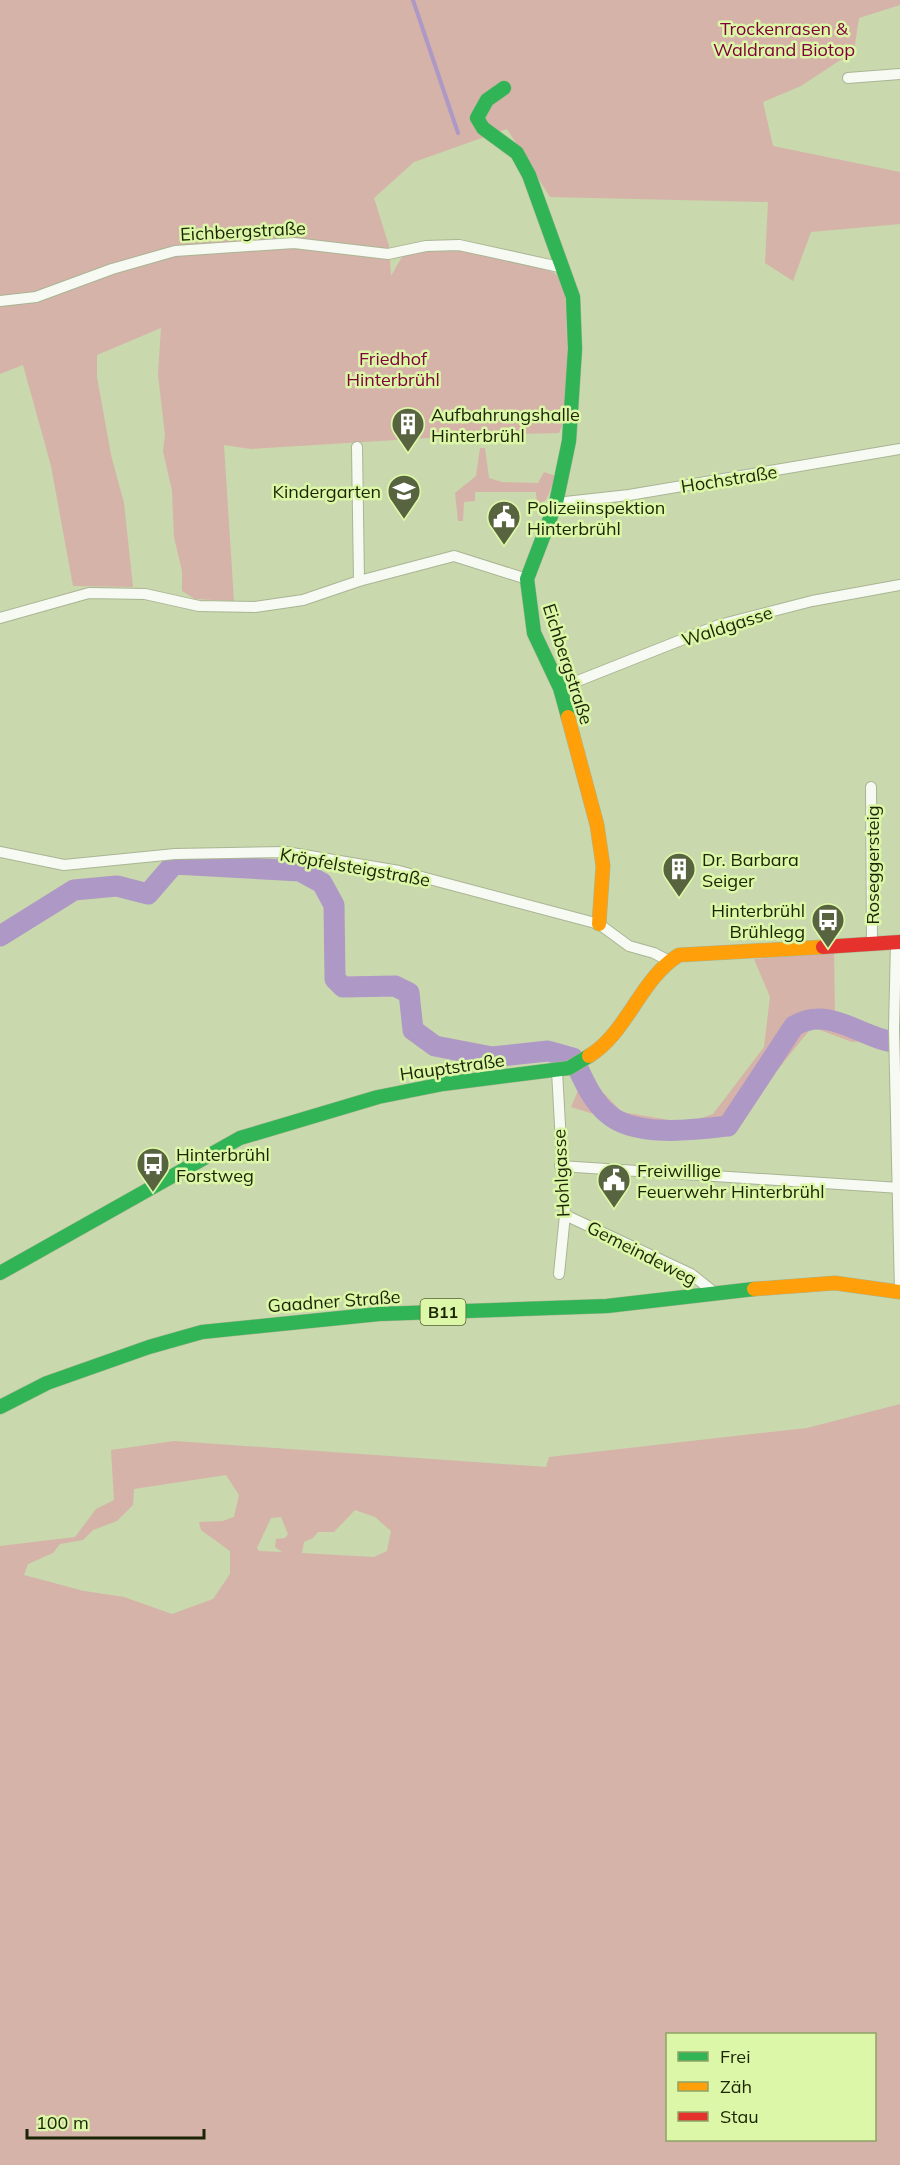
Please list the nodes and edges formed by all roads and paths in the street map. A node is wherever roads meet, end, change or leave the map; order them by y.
1 (900, 74) edge
2 (848, 78) dead end
3 (504, 88) dead end
4 (564, 268) junction
5 (0, 302) edge
6 (357, 447) dead end
7 (900, 449) edge
8 (556, 503) junction
9 (527, 579) junction
10 (359, 581) junction
11 (900, 585) edge
12 (0, 618) edge
13 (560, 688) junction
14 (871, 788) dead end
15 (0, 852) edge
16 (599, 924) junction
17 (898, 942) edge
18 (872, 943) junction
19 (669, 961) junction
20 (569, 1067) junction
21 (560, 1166) junction
22 (900, 1188) edge
23 (565, 1215) junction
24 (0, 1273) edge
25 (559, 1274) dead end
26 (900, 1292) edge
27 (718, 1295) junction
28 (0, 1407) edge

1 - 2 street
3 - 4 main road, Eichbergstraße
4 - 5 street, Eichbergstraße
4 - 8 main road, Eichbergstraße
6 - 10 street
7 - 8 street, Hochstraße
8 - 9 main road, Eichbergstraße
9 - 10 street
9 - 13 main road, Eichbergstraße
10 - 12 street
11 - 13 street, Waldgasse
13 - 16 main road, Eichbergstraße
14 - 18 street, Roseggersteig
15 - 16 street, Kröpfelsteigstraße
16 - 19 street
17 - 18 main road
17 - 22 street
18 - 19 main road
19 - 20 main road, Hauptstraße
20 - 21 street, Hohlgasse
20 - 24 main road, Hauptstraße
21 - 22 street
21 - 23 street, Hohlgasse
22 - 26 street
23 - 25 street, Hohlgasse
23 - 27 street, Gemeindeweg
26 - 27 main road, Gaadner Straße / B11
27 - 28 main road, Gaadner Straße / B11

